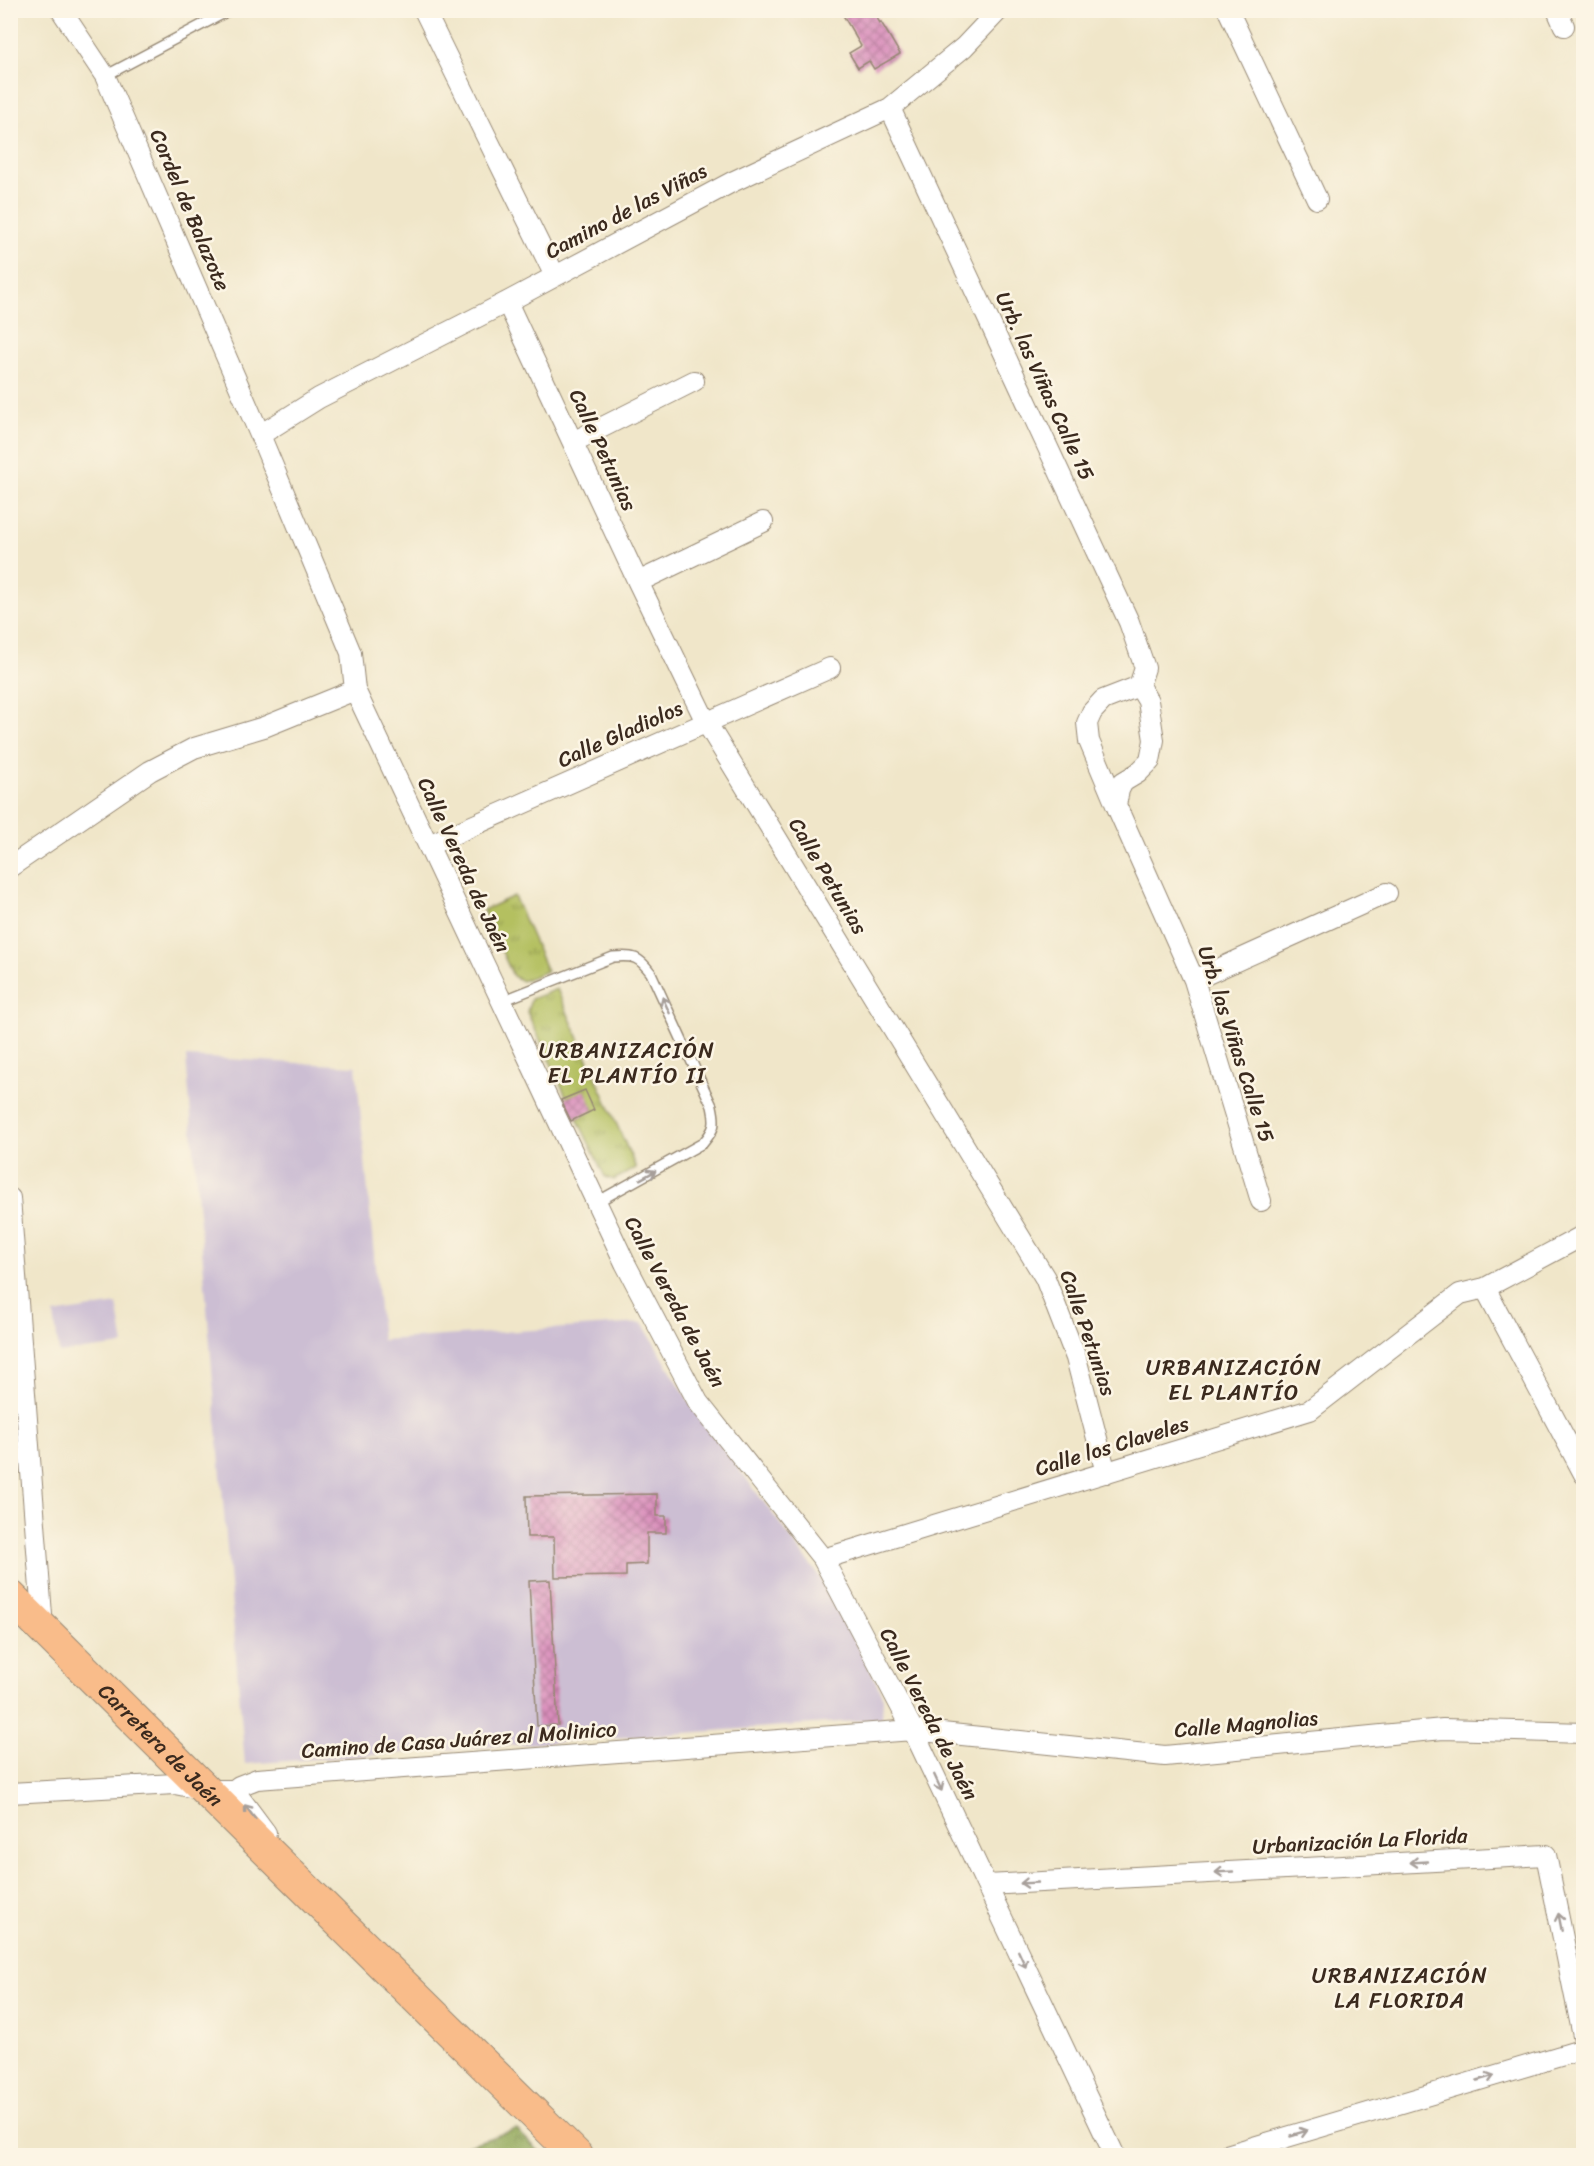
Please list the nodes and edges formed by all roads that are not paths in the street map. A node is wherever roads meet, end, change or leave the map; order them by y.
1 (61, 10) edge
2 (230, 10) edge
3 (424, 10) edge
4 (999, 10) edge
5 (1228, 10) edge
6 (105, 76) junction
7 (890, 108) junction
8 (1317, 199) dead end
9 (555, 276) junction
10 (507, 302) junction
11 (694, 381) dead end
12 (260, 435) junction
13 (573, 442) junction
14 (763, 522) dead end
15 (638, 582) junction
16 (830, 668) dead end
17 (1138, 686) junction
18 (355, 690) junction
19 (706, 722) junction
20 (1116, 805) junction
21 (429, 845) junction
22 (10, 867) edge
23 (1387, 893) dead end
24 (1194, 980) junction
25 (502, 1002) junction
26 (10, 1198) edge
27 (1261, 1201) dead end
28 (597, 1202) junction
29 (1584, 1235) edge
30 (1485, 1288) junction
31 (1106, 1473) junction
32 (1584, 1474) edge
33 (823, 1559) junction
34 (10, 1596) edge
35 (43, 1628) junction
36 (914, 1730) junction
37 (1584, 1733) edge
38 (220, 1790) junction
39 (10, 1793) edge
40 (987, 1885) junction
41 (1584, 2041) edge
42 (1584, 2049) edge
43 (578, 2156) edge
44 (1115, 2156) edge
45 (1223, 2156) edge

1 - 6 street, Cordel de Balazote
2 - 6 lane
3 - 9 street
4 - 7 street, Camino de las Viñas
5 - 8 street
6 - 12 street, Cordel de Balazote
7 - 9 street, Camino de las Viñas
7 - 17 street, Urb. las Viñas Calle 15
9 - 10 street, Camino de las Viñas
10 - 12 street, Camino de las Viñas
10 - 13 street, Calle Petunias
11 - 13 street
12 - 18 street, Calle Vereda de Jaén
13 - 15 street, Calle Petunias
14 - 15 street
15 - 19 street, Calle Petunias
16 - 19 street, Calle Gladiolos
17 - 20 street
17 - 20 street, Urb. las Viñas Calle 15
18 - 21 street, Calle Vereda de Jaén
18 - 22 street
19 - 21 street, Calle Gladiolos
19 - 31 street, Calle Petunias
20 - 24 street, Urb. las Viñas Calle 15
21 - 25 street, Calle Vereda de Jaén
23 - 24 street
24 - 27 street, Urb. las Viñas Calle 15
25 - 28 street, Calle Vereda de Jaén
28 -> 25 lane
26 - 35 street
28 - 33 street, Calle Vereda de Jaén
29 - 30 street, Calle los Claveles
30 - 31 street, Calle los Claveles
30 - 32 street
31 - 33 street, Calle los Claveles
33 - 36 street, Calle Vereda de Jaén
34 - 35 highway, Carretera de Jaén
35 - 38 highway, Carretera de Jaén
36 - 37 street, Calle Magnolias
36 - 38 street, Camino de Casa Juárez al Molinico
36 -> 40 street, Calle Vereda de Jaén
38 - 39 street
38 - 43 highway, Carretera de Jaén
41 -> 40 street, Urbanización La Florida
40 -> 44 street, Calle Vereda de Jaén
45 -> 42 street

